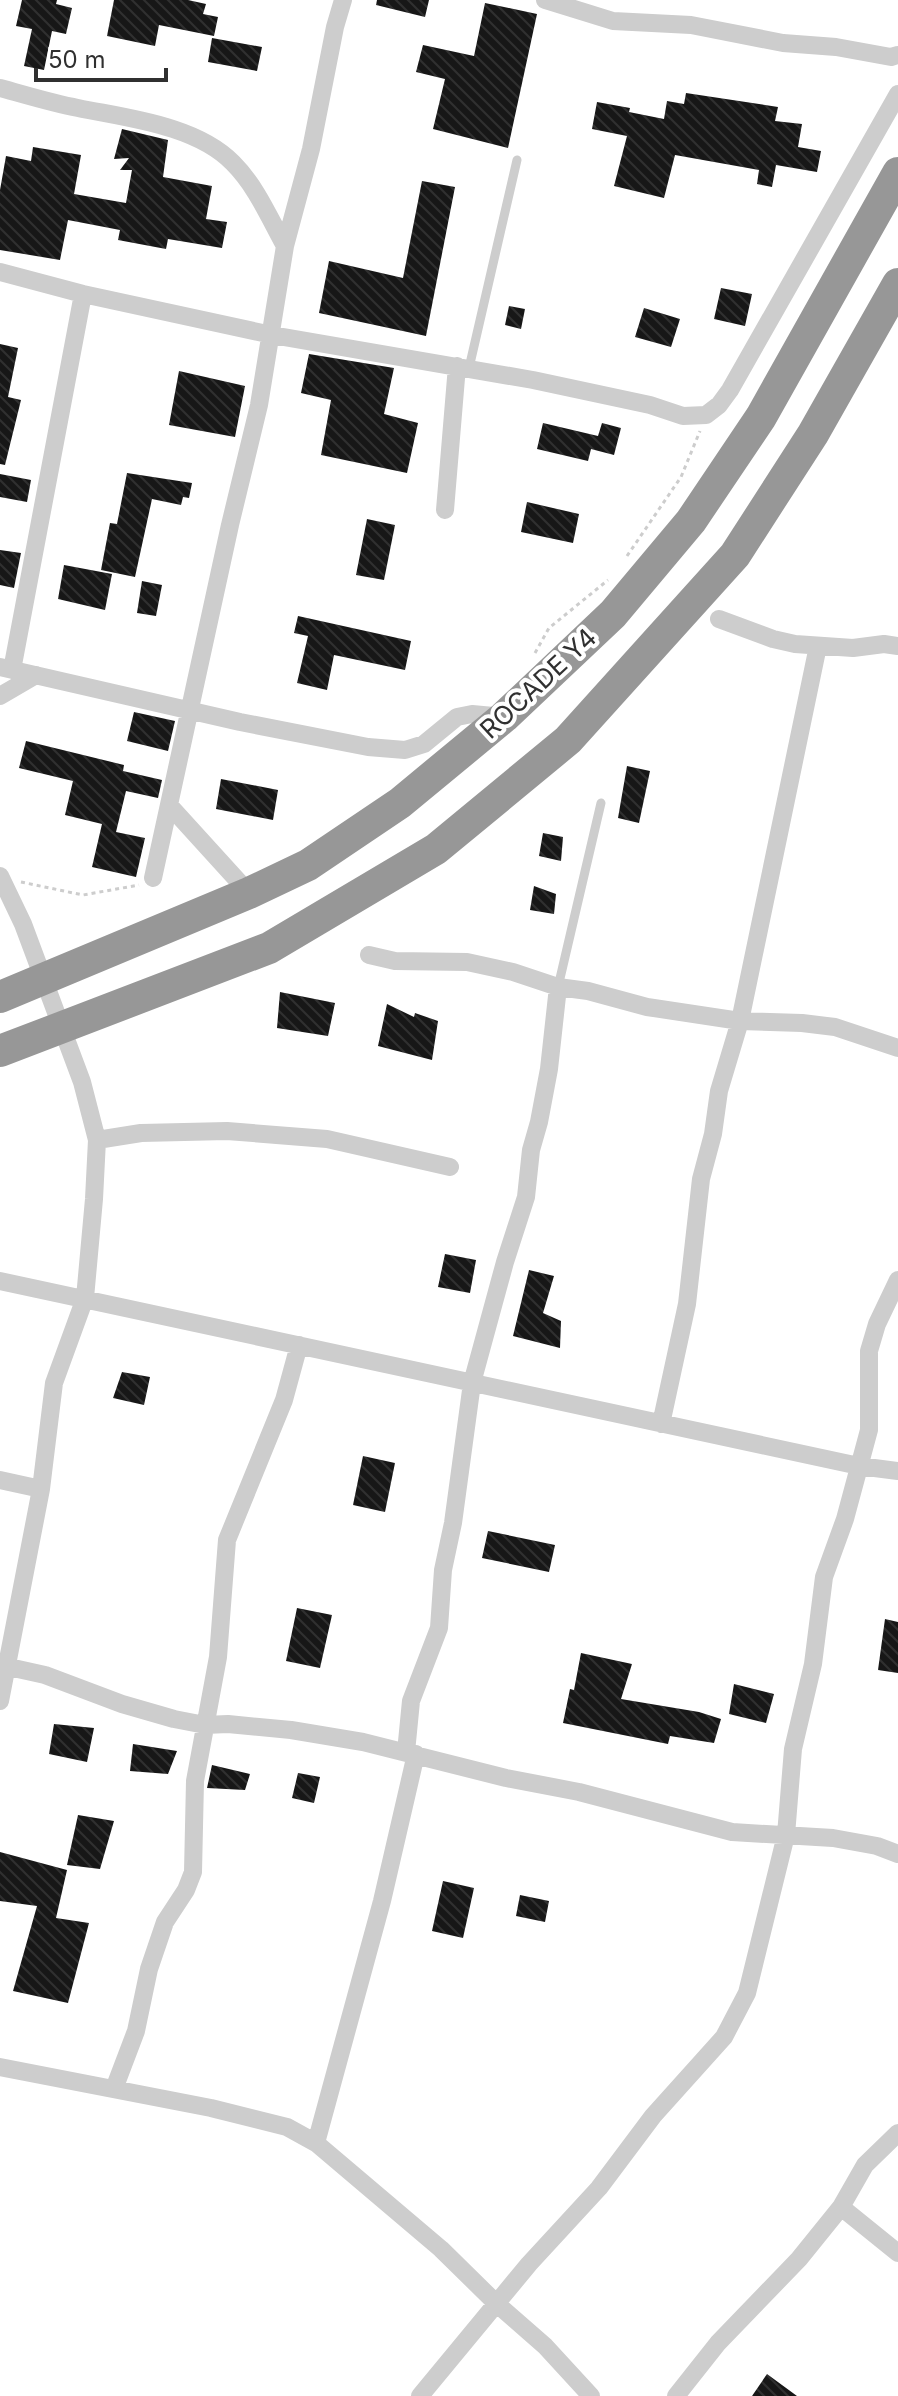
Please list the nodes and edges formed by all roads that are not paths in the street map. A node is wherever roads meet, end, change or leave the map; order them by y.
1 (343, 0) edge
2 (545, 0) edge
3 (898, 55) edge
4 (0, 88) edge
5 (898, 94) edge
6 (517, 160) dead end
7 (898, 173) edge
8 (285, 246) junction
9 (0, 272) edge
10 (898, 284) edge
11 (83, 294) junction
12 (272, 335) junction
13 (463, 367) junction
14 (445, 510) dead end
15 (719, 619) dead end
16 (818, 646) junction
17 (898, 646) edge
18 (6, 668) edge
19 (36, 675) junction
20 (0, 696) edge
21 (191, 711) junction
22 (504, 717) junction
23 (601, 803) dead end
24 (169, 805) junction
25 (0, 878) edge
26 (153, 878) road end
27 (249, 893) junction
28 (369, 955) dead end
29 (558, 987) junction
30 (0, 997) edge
31 (740, 1021) junction
32 (898, 1048) edge
33 (0, 1051) edge
34 (97, 1140) junction
35 (450, 1167) dead end
36 (898, 1280) edge
37 (0, 1281) edge
38 (85, 1298) junction
39 (299, 1345) junction
40 (472, 1383) junction
41 (661, 1424) junction
42 (859, 1466) junction
43 (898, 1471) edge
44 (0, 1480) edge
45 (41, 1489) junction
46 (4, 1665) edge
47 (0, 1701) edge
48 (205, 1725) junction
49 (411, 1753) junction
50 (786, 1835) junction
51 (898, 1854) edge
52 (0, 2067) edge
53 (114, 2089) junction
54 (898, 2133) edge
55 (316, 2143) junction
56 (841, 2207) junction
57 (898, 2253) edge
58 (497, 2304) junction
59 (420, 2396) edge
60 (591, 2396) edge
61 (676, 2396) edge

1 - 8 street
2 - 3 street
4 - 8 street
5 - 13 street
6 - 13 lane
7 - 22 highway, ROCADE Y4
8 - 12 street
9 - 11 street
10 - 33 highway
11 - 12 street
11 - 18 street
12 - 13 street
12 - 21 street
13 - 14 street
15 - 16 street
16 - 17 street
16 - 31 street
18 - 19 street
19 - 20 street
19 - 21 street
21 - 22 street
21 - 24 street
22 - 27 highway, ROCADE Y4
23 - 29 lane
24 - 26 street
24 - 27 street
25 - 34 street
27 - 30 highway, ROCADE Y4
28 - 29 street
29 - 31 street
29 - 40 street
31 - 32 street
31 - 41 street
34 - 35 street
34 - 38 street
36 - 42 street
37 - 38 street
38 - 39 street
38 - 45 street
39 - 40 street
39 - 48 street
40 - 41 street
40 - 49 street
41 - 42 street
42 - 43 street
42 - 50 street
44 - 45 street
45 - 46 street
46 - 47 street
46 - 48 street
48 - 49 street
48 - 53 street
49 - 50 street
49 - 55 street
50 - 51 street
50 - 58 street
52 - 53 street
53 - 55 street
54 - 56 street
55 - 58 street
56 - 57 street
56 - 61 street
58 - 59 street
58 - 60 street

